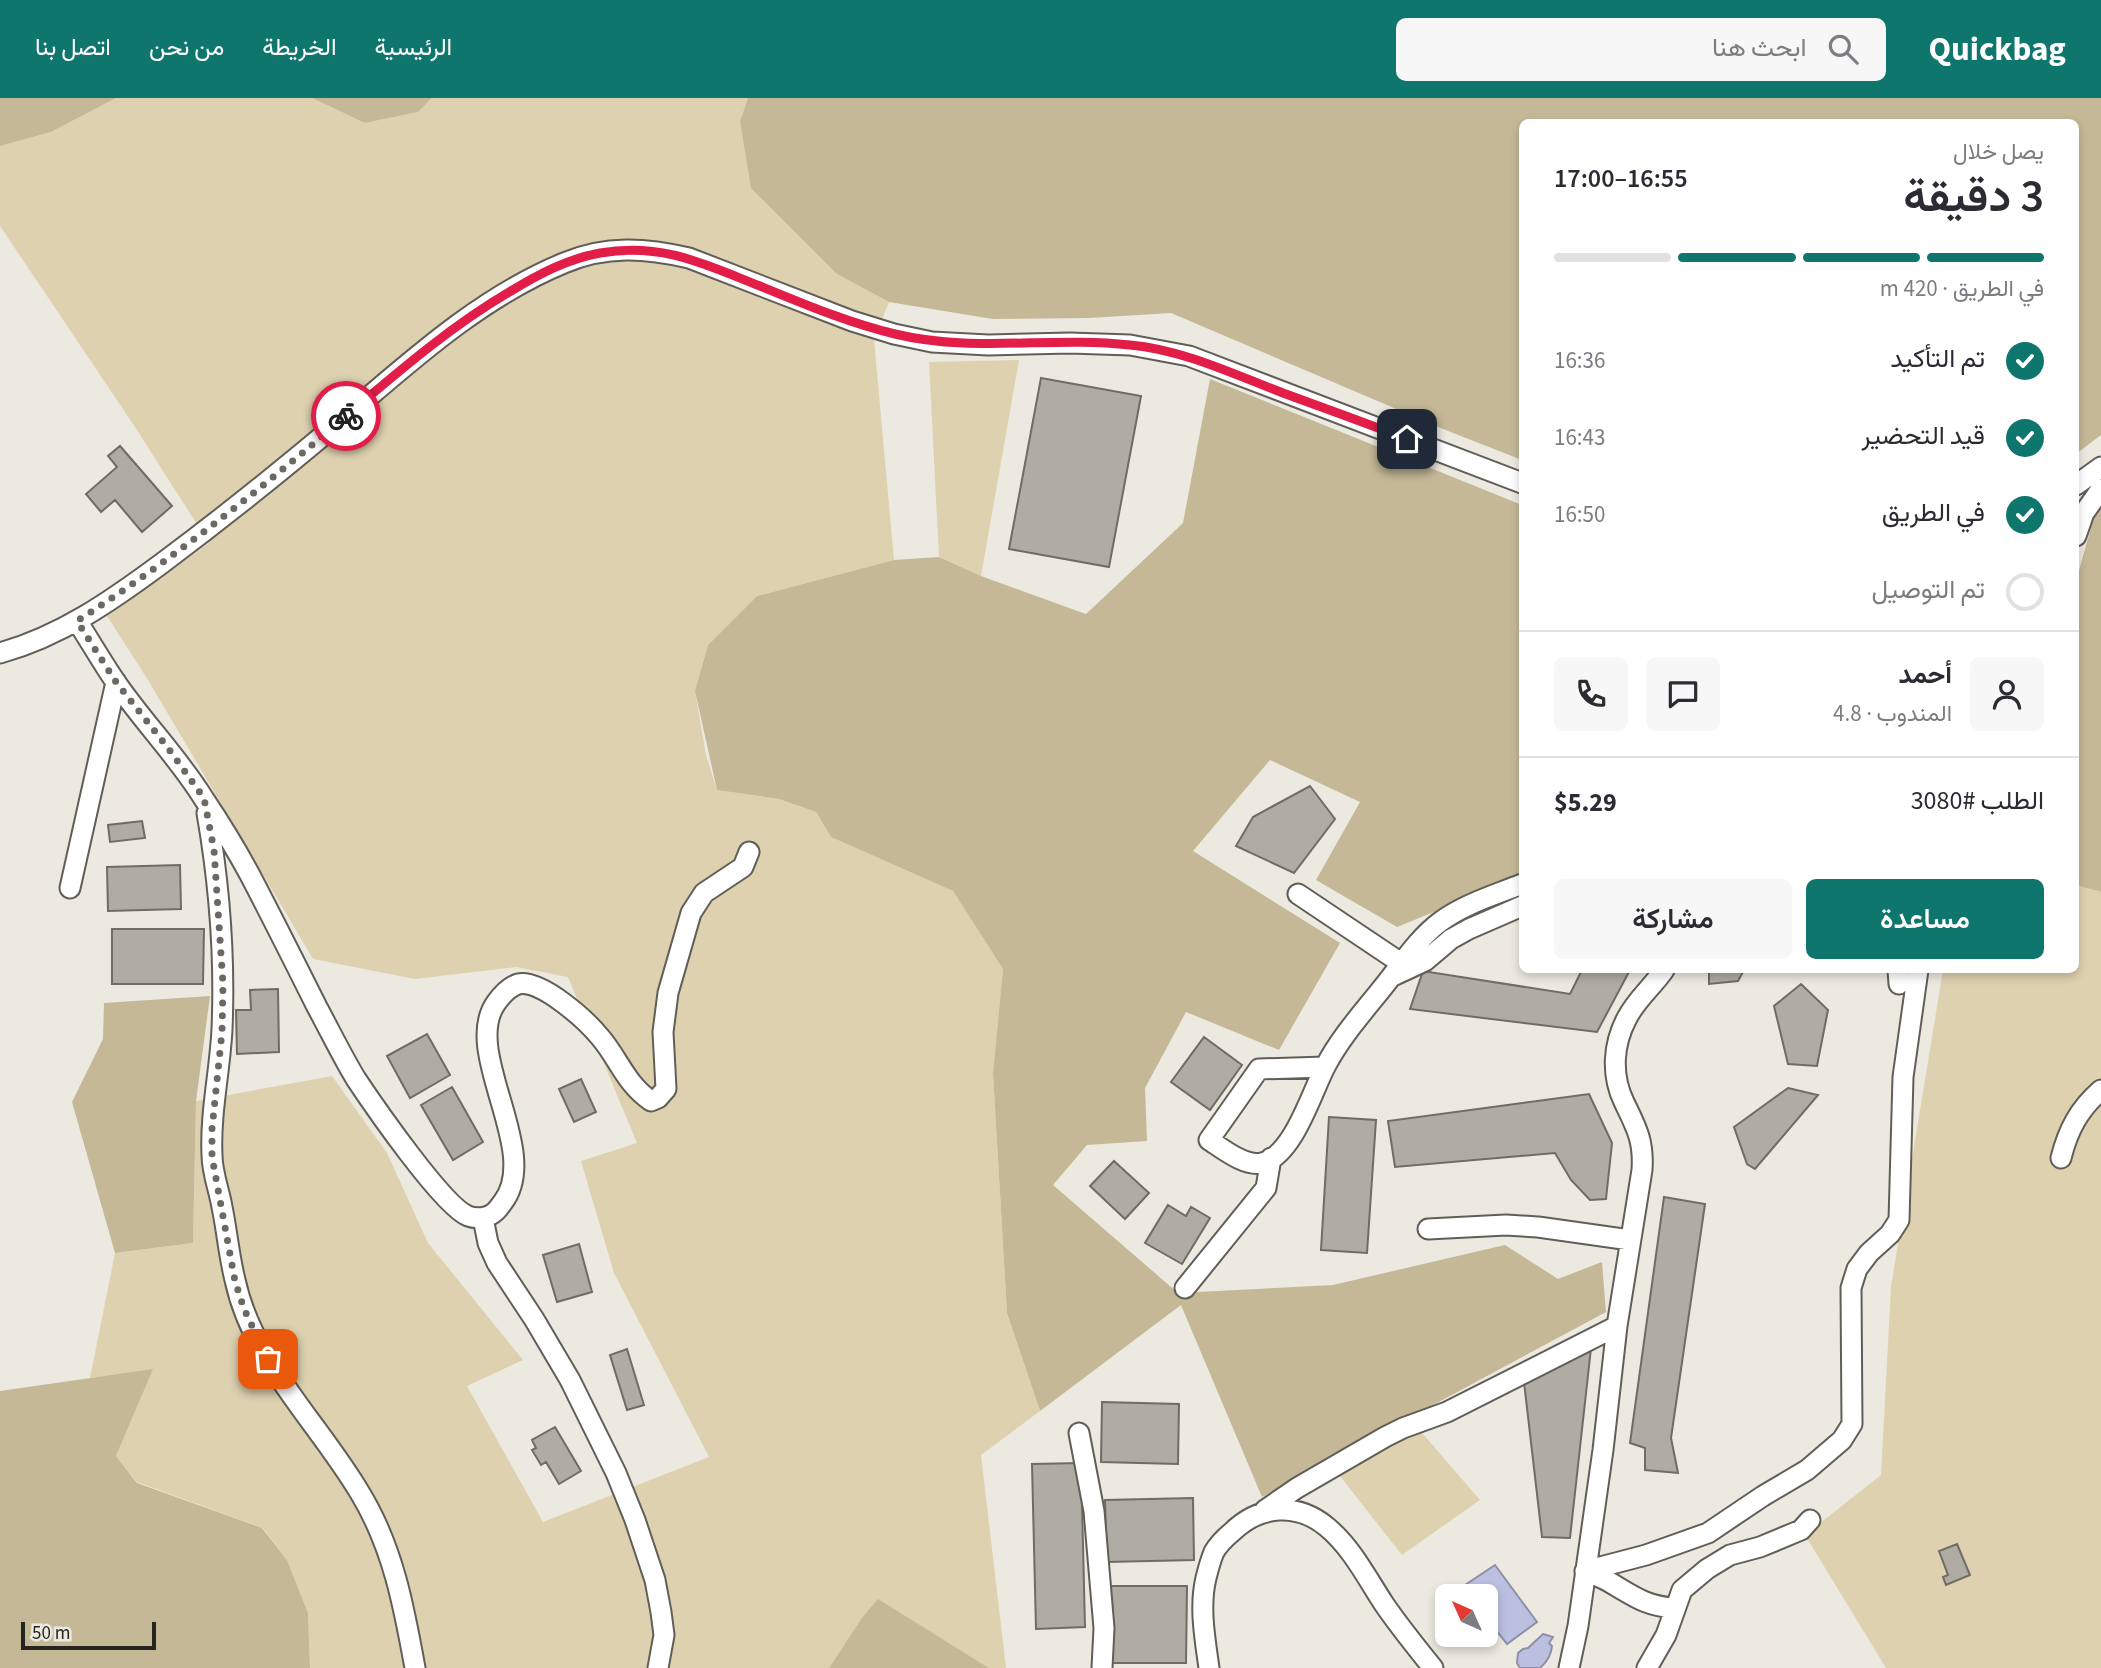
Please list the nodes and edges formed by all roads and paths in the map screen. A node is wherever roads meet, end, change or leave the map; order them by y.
1 (2101, 467) edge
2 (1519, 482) edge
3 (2079, 483) edge
4 (2101, 489) edge
5 (2079, 527) edge
6 (77, 621) junction
7 (0, 653) edge
8 (116, 682) junction
9 (204, 798) junction
10 (748, 852) dead end
11 (1519, 885) edge
12 (70, 888) dead end
13 (1298, 894) dead end
14 (1519, 907) edge
15 (1396, 970) junction
16 (1662, 973) edge
17 (1918, 973) edge
18 (1325, 1067) junction
19 (2101, 1090) edge
20 (1271, 1158) junction
21 (2061, 1158) dead end
22 (483, 1218) junction
23 (1428, 1229) dead end
24 (1630, 1240) junction
25 (1185, 1288) dead end
26 (1617, 1326) junction
27 (1079, 1433) dead end
28 (1261, 1512) junction
29 (1810, 1520) dead end
30 (1585, 1571) junction
31 (1674, 1608) junction
32 (415, 1668) edge
33 (658, 1668) edge
34 (1102, 1668) edge
35 (1209, 1668) edge
36 (1433, 1668) edge
37 (1569, 1668) edge
38 (1647, 1668) edge

1 - 3 street
2 - 6 street
4 - 5 street
6 - 7 street
6 - 8 street
8 - 9 street
8 - 12 street
9 - 22 street
9 - 32 street
10 - 22 street
11 - 15 street
13 - 15 street
14 - 15 street
15 - 18 street
16 - 24 street
17 - 30 street
18 - 20 street
18 - 20 street
19 - 21 street
20 - 25 street
22 - 33 street
23 - 24 street
24 - 26 street
26 - 28 street
26 - 30 street
27 - 34 street
28 - 35 street
28 - 36 street
29 - 31 street
30 - 31 street
30 - 37 street
31 - 38 street

